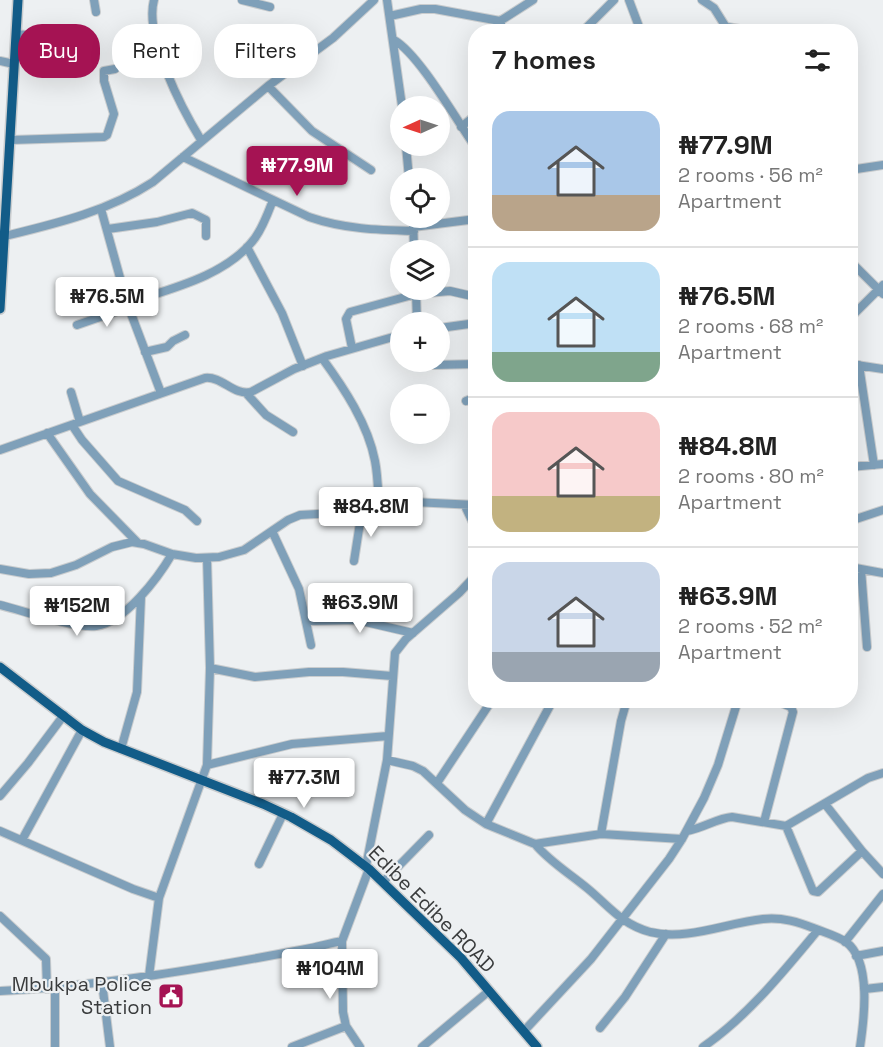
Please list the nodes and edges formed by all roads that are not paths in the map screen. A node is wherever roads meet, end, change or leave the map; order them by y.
1 (18, 0) edge
2 (94, 0) edge
3 (154, 0) edge
4 (242, 0) edge
5 (386, 0) edge
6 (533, 0) edge
7 (614, 0) edge
8 (629, 0) edge
9 (702, 0) edge
10 (371, 1) edge
11 (270, 7) dead end
12 (96, 12) dead end
13 (390, 16) junction
14 (500, 21) junction
15 (501, 24) edge
16 (590, 24) edge
17 (638, 24) edge
18 (725, 24) edge
19 (16, 34) joint
20 (394, 40) junction
21 (0, 61) edge
22 (14, 64) junction
23 (112, 70) edge
24 (268, 86) junction
25 (401, 96) edge
26 (468, 121) edge
27 (461, 127) junction
28 (468, 137) edge
29 (11, 140) junction
30 (201, 140) junction
31 (0, 156) edge
32 (10, 156) junction
33 (183, 157) junction
34 (883, 165) edge
35 (858, 169) edge
36 (371, 170) dead end
37 (273, 200) junction
38 (3, 203) edge
39 (101, 209) junction
40 (468, 220) edge
41 (414, 229) junction
42 (108, 230) junction
43 (206, 236) dead end
44 (2, 237) edge
45 (414, 240) edge
46 (247, 247) junction
47 (858, 268) edge
48 (882, 290) edge
49 (450, 291) edge
50 (468, 295) edge
51 (391, 300) edge
52 (128, 305) junction
53 (0, 309) edge
54 (858, 311) edge
55 (468, 324) edge
56 (77, 325) dead end
57 (450, 327) edge
58 (185, 335) dead end
59 (390, 338) edge
60 (352, 348) junction
61 (145, 352) junction
62 (322, 358) junction
63 (468, 364) edge
64 (450, 365) edge
65 (858, 365) edge
66 (303, 366) junction
67 (883, 369) edge
68 (858, 380) edge
69 (71, 392) dead end
70 (161, 393) junction
71 (246, 393) junction
72 (76, 423) junction
73 (293, 432) dead end
74 (47, 433) junction
75 (0, 450) edge
76 (883, 464) edge
77 (874, 465) junction
78 (858, 466) edge
79 (465, 506) junction
80 (468, 506) edge
81 (379, 508) junction
82 (362, 510) junction
83 (883, 510) edge
84 (468, 512) edge
85 (858, 518) edge
86 (197, 521) dead end
87 (272, 531) junction
88 (138, 543) junction
89 (172, 554) junction
90 (207, 558) junction
91 (354, 561) dead end
92 (858, 568) edge
93 (0, 569) edge
94 (861, 569) junction
95 (883, 573) edge
96 (468, 583) edge
97 (141, 597) junction
98 (0, 605) edge
99 (307, 621) junction
100 (413, 633) junction
101 (311, 645) dead end
102 (867, 647) dead end
103 (0, 667) edge
104 (210, 668) junction
105 (392, 676) junction
106 (487, 708) edge
107 (549, 708) edge
108 (625, 708) edge
109 (736, 708) edge
110 (791, 708) edge
111 (64, 716) junction
112 (82, 730) junction
113 (388, 735) junction
114 (121, 749) junction
115 (387, 760) junction
116 (207, 765) junction
117 (883, 773) edge
118 (203, 780) junction
119 (437, 783) junction
120 (0, 796) edge
121 (825, 804) junction
122 (283, 814) junction
123 (764, 822) junction
124 (486, 824) junction
125 (786, 826) junction
126 (0, 831) edge
127 (687, 831) junction
128 (601, 834) junction
129 (429, 835) dead end
130 (682, 839) junction
131 (22, 840) junction
132 (535, 844) junction
133 (862, 851) junction
134 (259, 864) dead end
135 (368, 868) junction
136 (883, 874) edge
137 (383, 882) junction
138 (883, 894) edge
139 (159, 898) junction
140 (0, 916) edge
141 (622, 920) junction
142 (818, 930) junction
143 (666, 934) junction
144 (342, 941) junction
145 (845, 942) junction
146 (883, 951) edge
147 (856, 957) junction
148 (149, 976) junction
149 (102, 982) junction
150 (883, 987) edge
151 (51, 988) junction
152 (866, 989) junction
153 (0, 991) edge
154 (489, 991) junction
155 (346, 1026) junction
156 (600, 1028) dead end
157 (524, 1031) junction
158 (55, 1047) edge
159 (110, 1047) edge
160 (292, 1047) edge
161 (360, 1047) edge
162 (422, 1047) edge
163 (537, 1047) edge
164 (703, 1047) edge
165 (860, 1047) edge

1 - 19 main road
2 - 12 street
3 - 30 street
4 - 11 street
5 - 13 street
6 - 14 street
7 - 16 street
8 - 17 street
9 - 18 street
10 - 24 street
13 - 14 street
13 - 20 street
14 - 15 street
19 - 22 main road
20 - 25 street
20 - 27 street
21 - 22 street
22 - 29 main road
23 - 29 street
24 - 30 street
24 - 36 street
26 - 27 street
27 - 28 street
29 - 32 main road
30 - 33 street
31 - 32 street
32 - 38 main road
33 - 37 street
33 - 39 street
34 - 35 street
37 - 41 street
37 - 46 street
38 - 44 main road
39 - 42 street
39 - 44 street
40 - 41 street
41 - 45 street
42 - 43 street
42 - 52 street
44 - 53 main road
46 - 52 street
46 - 66 street
47 - 48 street
48 - 54 street
49 - 50 street
51 - 60 street
52 - 56 street
52 - 61 street
55 - 57 street
58 - 61 street
59 - 60 street
60 - 62 street
61 - 70 street
62 - 66 street
62 - 81 street
63 - 64 street
65 - 67 street
66 - 71 street
68 - 77 street
69 - 72 street
70 - 71 street
70 - 72 street
71 - 73 street
72 - 74 street
72 - 86 street
74 - 75 street
74 - 88 street
76 - 77 street
77 - 78 street
79 - 80 street
79 - 81 street
79 - 84 street
81 - 82 street
82 - 87 street
82 - 91 street
83 - 85 street
87 - 90 street
87 - 99 street
88 - 89 street
88 - 93 street
89 - 90 street
89 - 97 street
90 - 104 street
92 - 94 street
94 - 95 street
94 - 102 street
96 - 100 street
97 - 98 street
97 - 114 street
99 - 100 street
99 - 101 street
100 - 105 street
103 - 111 main road, Edibe Edibe ROAD
104 - 105 street
104 - 116 street
105 - 113 street
106 - 119 street
107 - 124 street
108 - 128 street
109 - 127 street
110 - 123 street
111 - 112 main road, Edibe Edibe ROAD
111 - 120 street
112 - 114 main road, Edibe Edibe ROAD
112 - 131 street
113 - 115 street
113 - 116 street
114 - 118 main road, Edibe Edibe ROAD
115 - 119 street
115 - 135 street
116 - 118 street
117 - 121 street
118 - 122 main road, Edibe Edibe ROAD
118 - 139 street
119 - 124 street
121 - 125 street
121 - 133 street
122 - 134 street
122 - 135 main road, Edibe Edibe ROAD
123 - 125 street
123 - 127 street
124 - 132 street
125 - 133 street
126 - 131 street
127 - 130 street
128 - 130 street
128 - 132 street
129 - 137 street
130 - 141 street
131 - 139 street
132 - 141 street
133 - 136 street
135 - 137 main road, Edibe Edibe ROAD
135 - 144 street
137 - 154 main road, Edibe Edibe ROAD
138 - 145 street
139 - 148 street
140 - 151 street
141 - 143 street
141 - 157 street
142 - 143 street
142 - 145 street
142 - 164 street
143 - 156 street
144 - 148 street
144 - 155 street
145 - 147 street
146 - 147 street
147 - 152 street
148 - 149 street
149 - 151 street
149 - 159 street
150 - 152 street
151 - 153 street
151 - 158 street
152 - 165 street
154 - 157 main road, Edibe Edibe ROAD
154 - 162 street
155 - 160 street
155 - 161 street
157 - 163 main road, Edibe Edibe ROAD

